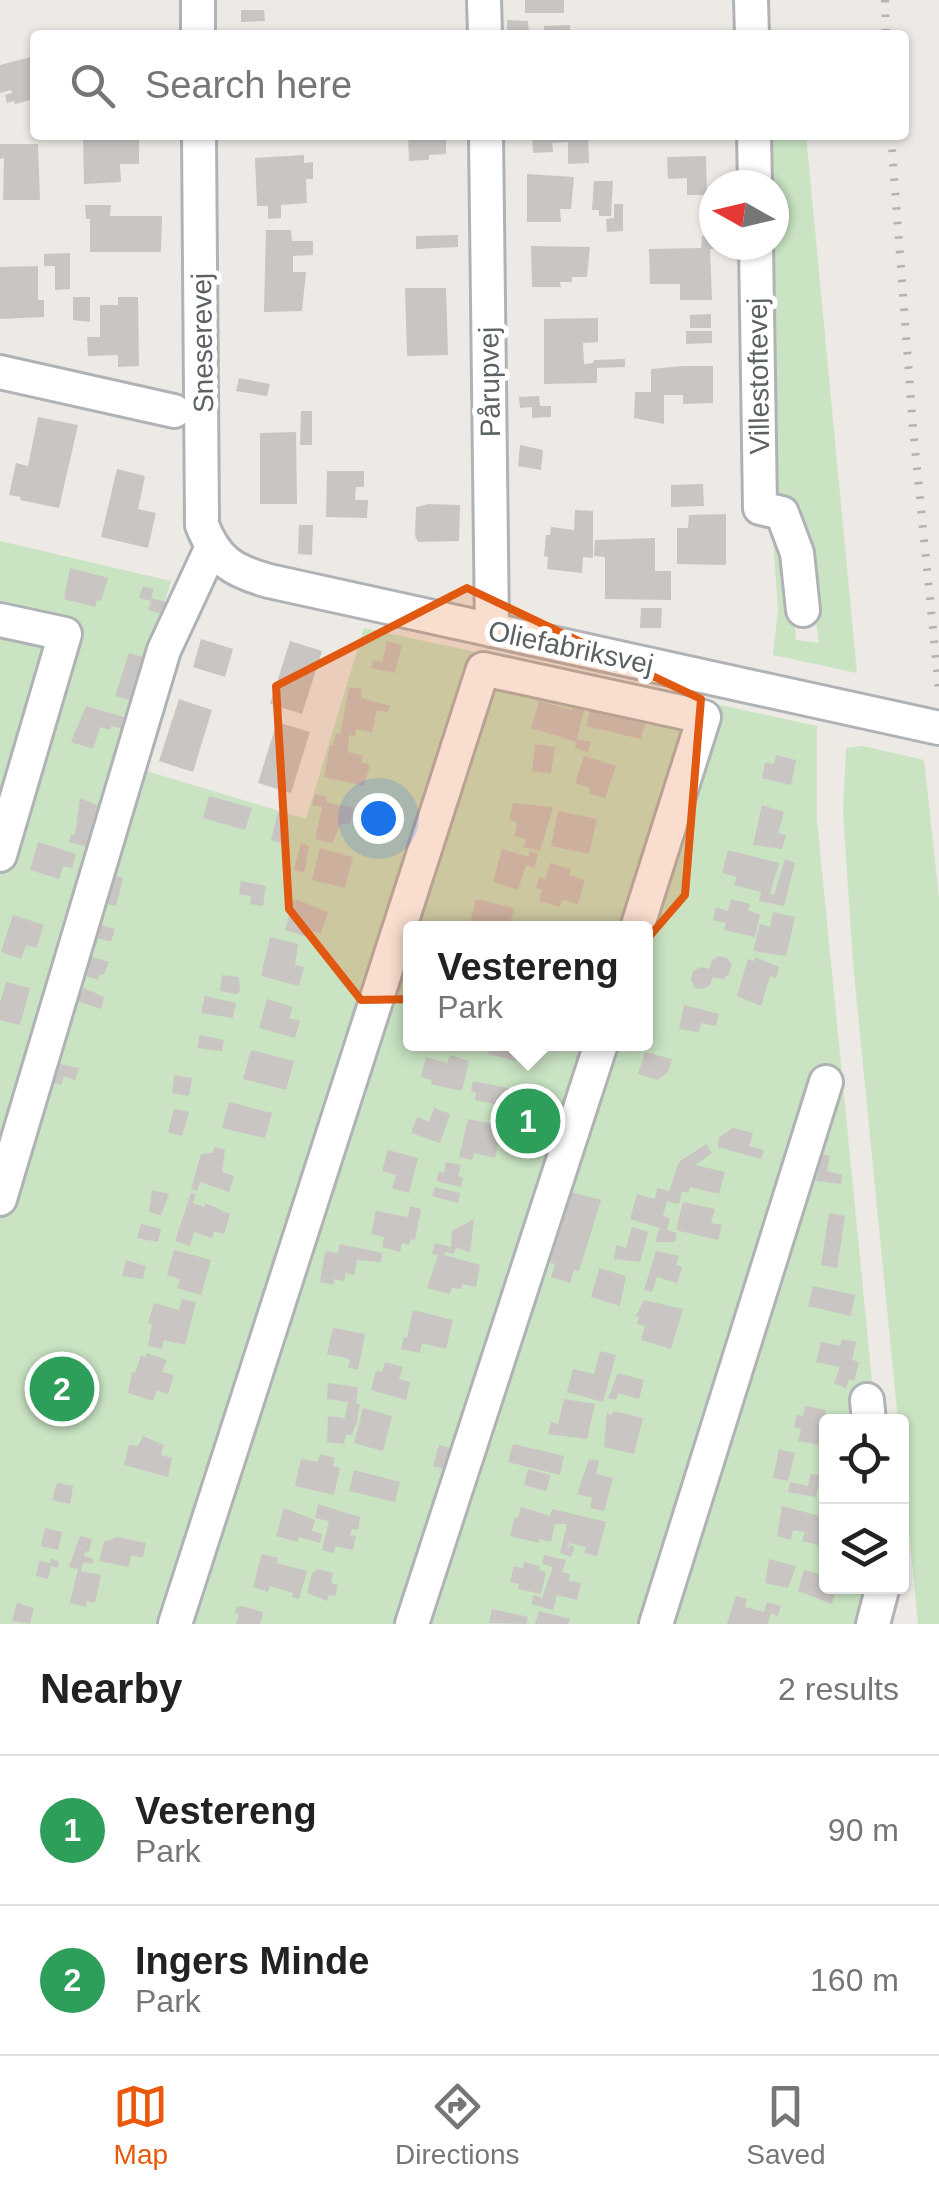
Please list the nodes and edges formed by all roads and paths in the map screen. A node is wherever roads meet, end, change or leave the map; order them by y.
1 (198, 0) edge
2 (484, 0) edge
3 (751, 0) edge
4 (198, 30) edge
5 (485, 30) edge
6 (752, 30) edge
7 (200, 140) edge
8 (486, 140) edge
9 (754, 140) edge
10 (754, 170) edge
11 (756, 260) edge
12 (0, 372) edge
13 (174, 410) dead end
14 (211, 549) junction
15 (803, 610) dead end
16 (0, 620) edge
17 (492, 630) junction
18 (939, 728) edge
19 (0, 856) edge
20 (639, 921) edge
21 (599, 1051) edge
22 (826, 1082) dead end
23 (0, 1200) edge
24 (881, 1594) edge
25 (174, 1624) edge
26 (412, 1624) edge
27 (656, 1624) edge
28 (874, 1624) edge

1 - 4 street
2 - 5 street
3 - 6 street
7 - 14 street, Sneserevej
8 - 17 street, Pårupvej
9 - 10 street
11 - 15 street, Villestoftevej
12 - 13 street
14 - 17 street, Oliefabriksvej
14 - 23 street
16 - 19 street
17 - 18 street, Oliefabriksvej
20 - 25 street
21 - 26 street
22 - 27 street
24 - 28 street

